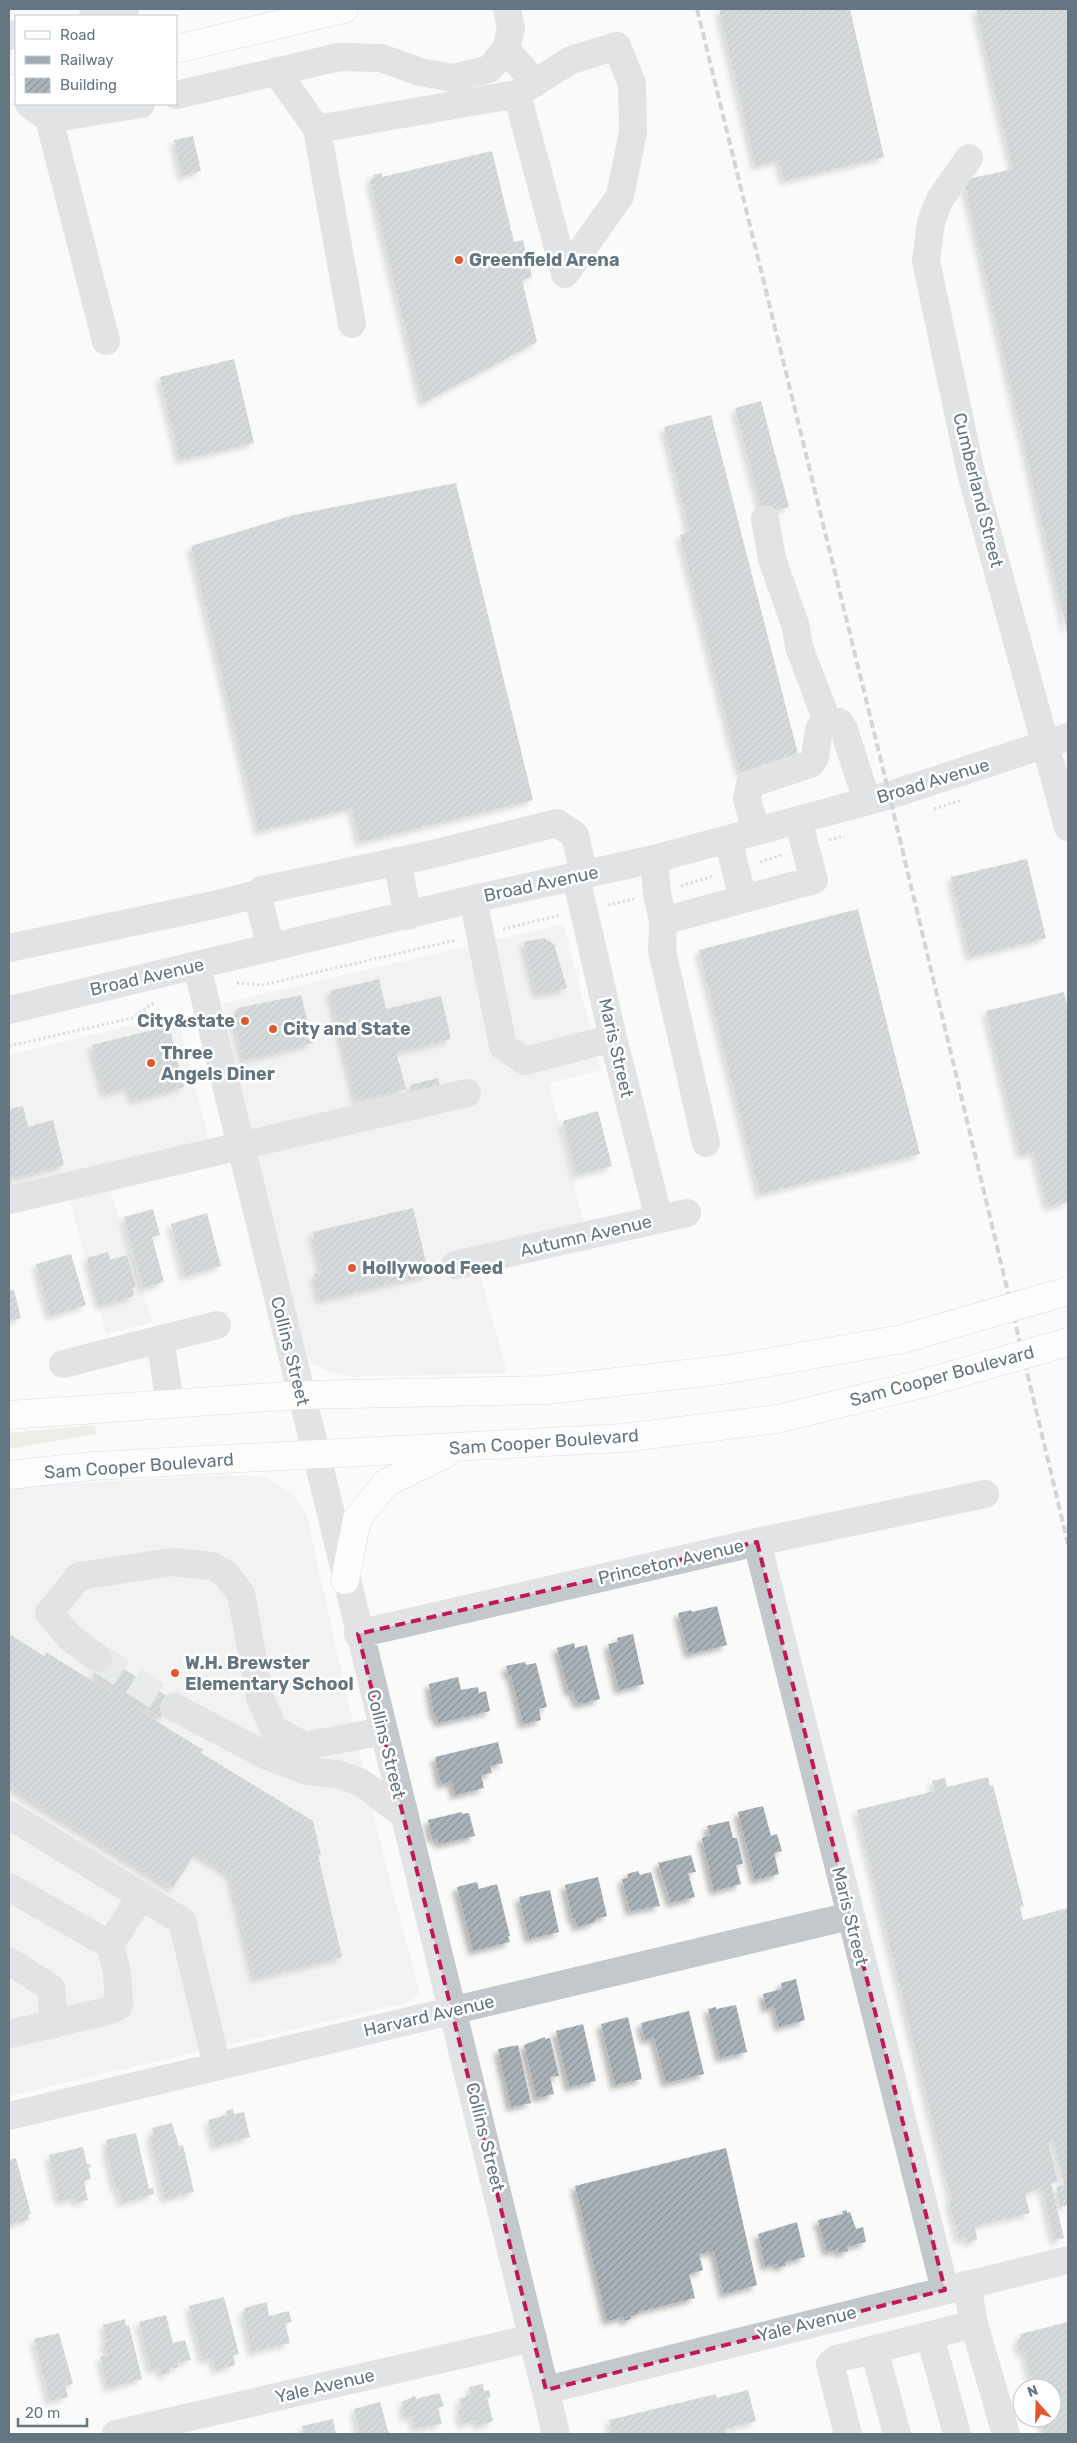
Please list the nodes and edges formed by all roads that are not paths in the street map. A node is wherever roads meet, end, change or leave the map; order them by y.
1 (125, 9) edge
2 (344, 9) edge
3 (507, 9) edge
4 (98, 15) edge
5 (178, 49) edge
6 (506, 49) junction
7 (276, 71) junction
8 (526, 88) junction
9 (178, 95) edge
10 (25, 105) edge
11 (317, 129) junction
12 (970, 158) dead end
13 (352, 324) dead end
14 (106, 341) dead end
15 (765, 519) dead end
16 (828, 723) junction
17 (1057, 741) edge
18 (867, 801) junction
19 (798, 820) junction
20 (1068, 827) edge
21 (756, 831) junction
22 (728, 839) junction
23 (654, 859) junction
24 (398, 861) junction
25 (580, 876) junction
26 (258, 894) junction
27 (473, 899) junction
28 (743, 899) junction
29 (408, 916) junction
30 (663, 920) junction
31 (9, 948) edge
32 (271, 948) junction
33 (200, 976) junction
34 (9, 1010) edge
35 (613, 1038) junction
36 (467, 1093) dead end
37 (706, 1143) dead end
38 (240, 1145) junction
39 (9, 1200) edge
40 (687, 1212) dead end
41 (659, 1219) junction
42 (455, 1266) dead end
43 (1068, 1291) edge
44 (217, 1325) dead end
45 (160, 1339) junction
46 (1068, 1342) edge
47 (63, 1364) dead end
48 (300, 1394) junction
49 (170, 1403) junction
50 (9, 1415) edge
51 (461, 1448) junction
52 (315, 1456) junction
53 (9, 1476) edge
54 (985, 1494) dead end
55 (757, 1542) junction
56 (345, 1580) junction
57 (358, 1634) junction
58 (98, 1658) tunnel mouth
59 (174, 1707) tunnel mouth
60 (383, 1731) junction
61 (9, 1815) edge
62 (405, 1816) junction
63 (9, 1887) edge
64 (141, 1896) junction
65 (850, 1916) junction
66 (110, 1945) junction
67 (9, 1961) edge
68 (454, 2010) junction
69 (54, 2024) junction
70 (9, 2034) edge
71 (217, 2066) junction
72 (9, 2116) edge
73 (1068, 2260) edge
74 (956, 2287) junction
75 (974, 2324) junction
76 (930, 2336) junction
77 (533, 2338) junction
78 (874, 2349) junction
79 (546, 2390) junction
80 (116, 2434) edge
81 (556, 2434) edge
82 (848, 2434) edge
83 (897, 2434) edge
84 (957, 2434) edge
85 (1006, 2434) edge

1 - 4 street
2 - 5 main road
3 - 6 street
6 - 7 street
6 - 8 street
7 - 9 street
7 - 11 street
8 - 8 street
8 - 11 street
10 - 14 street
11 - 13 street
12 - 17 street, Cumberland Street
15 - 16 street
16 - 18 street
16 - 21 street
17 - 18 street, Broad Avenue
17 - 20 street, Cumberland Street
18 - 19 street, Broad Avenue
19 - 21 street, Broad Avenue
19 - 28 street
21 - 22 street, Broad Avenue
22 - 23 street, Broad Avenue
22 - 28 street
23 - 25 street, Broad Avenue
23 - 30 street
24 - 25 street, Maris Street
24 - 26 street
24 - 29 street
25 - 27 street, Broad Avenue
25 - 35 street, Maris Street
26 - 31 street
26 - 32 street
27 - 29 street, Broad Avenue
27 - 35 street
28 - 30 street
29 - 32 street, Broad Avenue
30 - 37 street
32 - 33 street, Broad Avenue
33 - 34 street, Broad Avenue
33 - 38 street, Collins Street
35 - 41 street, Maris Street
36 - 38 street
38 - 39 street
38 - 48 street, Collins Street
40 - 41 street, Autumn Avenue
41 - 42 street, Autumn Avenue
43 - 48 main road, bridge
44 - 45 street
45 - 47 street
45 - 49 street
46 - 51 main road, Sam Cooper Boulevard, bridge
48 - 49 main road
48 - 52 street, Collins Street
49 - 50 main road
51 - 52 main road, Sam Cooper Boulevard
51 - 56 main road
52 - 53 main road, Sam Cooper Boulevard
52 - 56 street, Collins Street
54 - 55 street, Princeton Avenue
55 - 57 street, Princeton Avenue
55 - 65 street, Maris Street
56 - 57 street, Collins Street
57 - 60 street, Collins Street
58 - 60 street
59 - 62 street
60 - 62 street, Collins Street
61 - 64 street
62 - 68 street, Collins Street
63 - 66 street
64 - 66 street
64 - 71 street
65 - 68 street, Harvard Avenue
65 - 74 street, Maris Street
66 - 69 street
67 - 69 street
68 - 71 street, Harvard Avenue
68 - 77 street, Collins Street
69 - 70 street
71 - 72 street, Harvard Avenue
73 - 74 street, Yale Avenue
74 - 75 street, Maris Street
74 - 79 street, Yale Avenue
75 - 76 street
75 - 85 street, Maris Street
76 - 78 street
76 - 84 street
77 - 79 street, Collins Street
77 - 80 street, Yale Avenue
78 - 82 street
78 - 83 street
79 - 81 street, Collins Street

